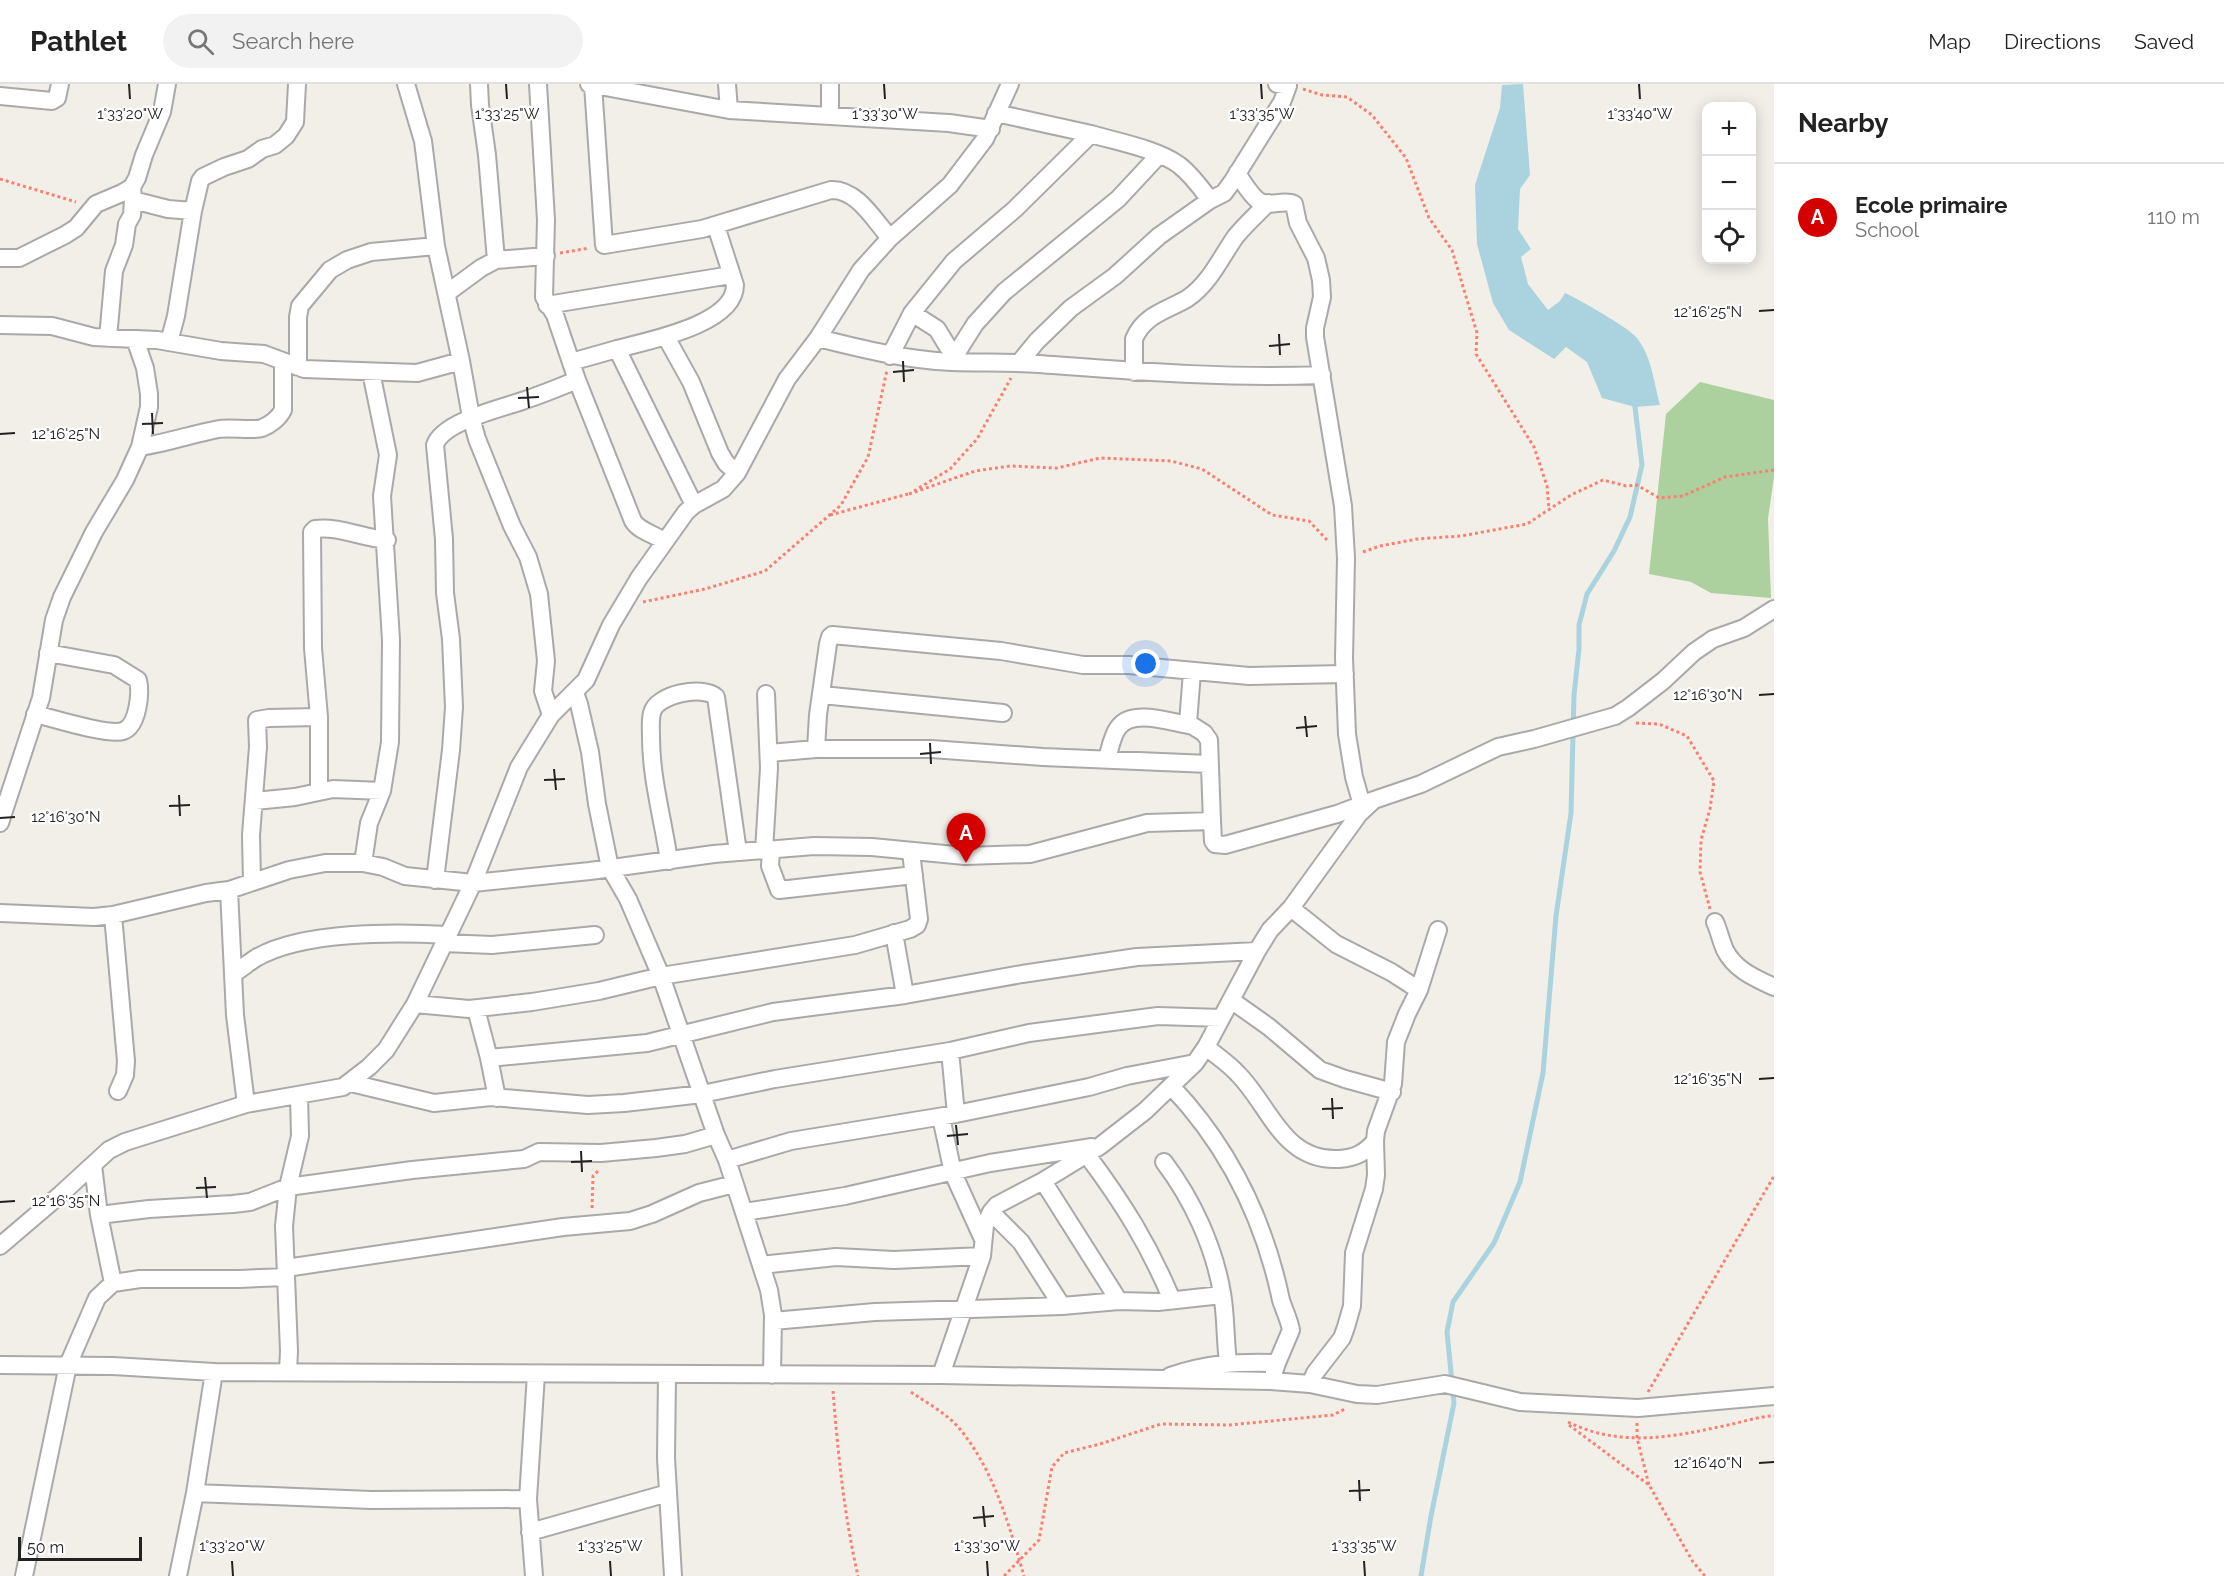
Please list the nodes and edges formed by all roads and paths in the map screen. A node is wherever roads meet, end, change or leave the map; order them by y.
1 (60, 84) edge
2 (167, 84) edge
3 (297, 84) edge
4 (406, 84) edge
5 (479, 84) edge
6 (538, 84) edge
7 (726, 84) edge
8 (830, 84) edge
9 (1010, 84) edge
10 (591, 85) edge
11 (1283, 85) edge
12 (623, 87) edge
13 (0, 96) edge
14 (729, 110) junction
15 (830, 116) junction
16 (994, 121) junction
17 (1091, 134) junction
18 (1160, 155) junction
19 (1237, 174) junction
20 (0, 179) edge
21 (133, 193) junction
22 (1210, 200) junction
23 (1268, 203) junction
24 (96, 204) junction
25 (193, 211) junction
26 (716, 226) junction
27 (890, 238) junction
28 (604, 245) junction
29 (436, 246) junction
30 (546, 255) junction
31 (0, 258) edge
32 (496, 260) junction
33 (731, 275) junction
34 (447, 292) junction
35 (547, 305) junction
36 (912, 313) junction
37 (0, 325) edge
38 (666, 337) junction
39 (108, 338) junction
40 (135, 339) junction
41 (818, 339) junction
42 (170, 342) junction
43 (616, 349) junction
44 (890, 356) junction
45 (953, 357) junction
46 (461, 361) junction
47 (571, 362) junction
48 (1019, 363) junction
49 (291, 364) junction
50 (371, 372) junction
51 (1134, 372) junction
52 (1322, 375) junction
53 (577, 380) junction
54 (471, 417) junction
55 (140, 447) junction
56 (1774, 470) edge
57 (737, 473) junction
58 (909, 494) junction
59 (694, 505) junction
60 (1549, 510) junction
61 (829, 516) junction
62 (387, 540) junction
63 (664, 541) junction
64 (1346, 558) junction
65 (623, 606) junction
66 (1774, 609) edge
67 (48, 653) junction
68 (1192, 672) junction
69 (1345, 674) junction
70 (574, 693) junction
71 (766, 694) dead end
72 (822, 695) junction
73 (1003, 713) dead end
74 (35, 714) junction
75 (551, 715) junction
76 (1615, 716) junction
77 (319, 717) junction
78 (1189, 725) junction
79 (816, 750) junction
80 (769, 753) junction
81 (1107, 759) junction
82 (1209, 764) junction
83 (319, 791) junction
84 (382, 791) junction
85 (255, 801) junction
86 (1368, 802) junction
87 (2, 812) edge
88 (1212, 821) junction
89 (767, 851) junction
90 (738, 852) junction
91 (911, 852) junction
92 (669, 861) junction
93 (363, 863) junction
94 (610, 868) junction
95 (914, 875) junction
96 (435, 880) junction
97 (252, 882) junction
98 (473, 883) junction
99 (228, 890) junction
100 (1291, 908) junction
101 (0, 913) edge
102 (113, 915) junction
103 (1714, 922) joint
104 (1438, 930) dead end
105 (894, 933) junction
106 (595, 935) dead end
107 (446, 939) junction
108 (1257, 951) junction
109 (233, 974) junction
110 (661, 976) junction
111 (1774, 987) edge
112 (1419, 990) junction
113 (905, 995) junction
114 (1231, 1000) junction
115 (415, 1004) junction
116 (476, 1009) junction
117 (1221, 1018) junction
118 (681, 1035) junction
119 (1206, 1047) junction
120 (950, 1051) junction
121 (489, 1058) junction
122 (1195, 1063) junction
123 (351, 1083) junction
124 (1171, 1086) junction
125 (118, 1091) dead end
126 (1392, 1092) junction
127 (702, 1094) junction
128 (299, 1095) junction
129 (497, 1098) junction
130 (246, 1104) junction
131 (948, 1115) junction
132 (716, 1135) junction
133 (1375, 1141) junction
134 (1093, 1150) junction
135 (601, 1153) junction
136 (727, 1160) junction
137 (1164, 1162) dead end
138 (93, 1165) junction
139 (953, 1173) junction
140 (1774, 1176) edge
141 (1043, 1181) junction
142 (734, 1184) junction
143 (288, 1187) junction
144 (745, 1212) junction
145 (991, 1212) junction
146 (99, 1215) junction
147 (594, 1225) junction
148 (982, 1237) junction
149 (0, 1246) edge
150 (982, 1256) junction
151 (761, 1264) junction
152 (286, 1272) junction
153 (113, 1283) junction
154 (1222, 1295) junction
155 (1119, 1300) junction
156 (1172, 1300) junction
157 (1062, 1306) junction
158 (962, 1311) junction
159 (773, 1321) junction
160 (1228, 1362) junction
161 (1276, 1363) junction
162 (0, 1365) edge
163 (68, 1365) junction
164 (288, 1371) junction
165 (214, 1372) junction
166 (536, 1374) junction
167 (667, 1375) junction
168 (772, 1375) junction
169 (831, 1375) junction
170 (941, 1375) junction
171 (1156, 1381) junction
172 (1270, 1382) junction
173 (1310, 1384) junction
174 (906, 1389) dead end
175 (1774, 1396) edge
176 (1350, 1407) dead end
177 (1638, 1408) junction
178 (1774, 1416) edge
179 (1637, 1438) junction
180 (1649, 1485) junction
181 (195, 1493) junction
182 (668, 1493) junction
183 (528, 1498) junction
184 (530, 1532) junction
185 (1020, 1562) junction
186 (24, 1576) edge
187 (177, 1576) edge
188 (534, 1576) edge
189 (673, 1576) edge
190 (858, 1576) edge
191 (1004, 1576) edge
192 (1024, 1576) edge
193 (1705, 1576) edge

1 - 13 street
2 - 21 street
3 - 25 street
4 - 29 street
5 - 32 street
6 - 30 street
7 - 14 street
8 - 15 street
9 - 16 street
10 - 12 street
10 - 28 street
11 - 19 street
11 - 60 path
12 - 14 street
14 - 15 street
15 - 16 street
16 - 17 street
16 - 27 street
17 - 18 street
17 - 36 street
18 - 22 street
18 - 45 street
19 - 22 street
19 - 23 street
20 - 24 path
21 - 24 street
21 - 25 street
21 - 39 street
22 - 48 street
23 - 51 street
23 - 52 street
24 - 31 street
25 - 42 street
26 - 27 street
26 - 28 street
26 - 33 street
27 - 41 street
28 - 30 path
29 - 34 street
29 - 49 street
30 - 32 street
30 - 35 street
32 - 34 street
33 - 35 street
33 - 38 street
34 - 46 street
35 - 47 street
36 - 44 street
36 - 45 street
37 - 39 street
38 - 43 street
38 - 57 street
39 - 40 street
40 - 42 street
40 - 55 street
41 - 44 street
41 - 57 street
42 - 49 street
43 - 47 street
43 - 59 street
44 - 45 street
44 - 61 path
45 - 48 street
46 - 50 street
46 - 54 street
47 - 53 street
48 - 51 street
48 - 58 path
49 - 50 street
49 - 55 street
50 - 62 street
51 - 52 street
52 - 64 street
53 - 54 street
53 - 63 street
54 - 75 street
54 - 96 street
55 - 67 street
56 - 60 path
57 - 59 street
58 - 61 path
58 - 64 path
59 - 63 street
60 - 64 path
61 - 65 path
62 - 77 street
62 - 84 street
63 - 65 street
64 - 69 street
65 - 70 street
66 - 76 street
67 - 74 street
67 - 74 street
68 - 69 street
68 - 72 street
68 - 78 street
69 - 86 street
70 - 75 street
70 - 94 street
71 - 80 street
72 - 73 street
72 - 79 street
74 - 87 street
75 - 98 street
76 - 86 street
76 - 103 path
77 - 83 street
77 - 85 street
78 - 81 street
78 - 82 street
79 - 80 street
79 - 81 street
80 - 89 street
81 - 82 street
82 - 88 street
83 - 84 street
83 - 85 street
84 - 93 street
85 - 97 street
86 - 88 street
86 - 100 street
88 - 91 street
89 - 90 street
89 - 91 street
89 - 95 street
90 - 92 street
90 - 92 street
91 - 95 street
92 - 94 street
93 - 96 street
93 - 97 street
94 - 98 street
94 - 110 street
95 - 105 street
96 - 98 street
97 - 99 street
98 - 107 street
99 - 102 street
99 - 109 street
100 - 108 street
100 - 112 street
101 - 102 street
102 - 125 street
103 - 111 street
104 - 112 street
105 - 110 street
105 - 113 street
106 - 107 street
107 - 109 street
107 - 115 street
108 - 113 street
108 - 114 street
109 - 130 street
110 - 116 street
110 - 118 street
112 - 126 street
113 - 118 street
114 - 117 street
114 - 126 street
115 - 116 street
115 - 123 street
116 - 121 street
117 - 119 street
117 - 120 street
118 - 121 street
118 - 127 street
119 - 122 street
119 - 133 street
120 - 127 street
120 - 131 street
121 - 129 street
122 - 124 street
122 - 131 street
123 - 128 street
123 - 129 street
124 - 134 street
124 - 161 street
126 - 133 street
127 - 129 street
127 - 132 street
128 - 130 street
128 - 143 street
130 - 138 street
131 - 136 street
131 - 139 street
132 - 135 street
132 - 136 street
133 - 173 street
134 - 139 street
134 - 141 street
134 - 156 street
135 - 143 street
135 - 147 path
136 - 142 street
137 - 154 street
138 - 146 street
138 - 149 street
139 - 144 street
139 - 148 street
140 - 177 path
141 - 145 street
141 - 155 street
142 - 144 street
142 - 147 street
143 - 146 street
143 - 152 street
144 - 151 street
145 - 148 street
145 - 157 street
146 - 153 street
147 - 152 street
148 - 150 street
150 - 151 street
150 - 158 street
151 - 159 street
152 - 153 street
152 - 164 street
153 - 163 street
154 - 156 street
154 - 160 street
155 - 156 street
155 - 157 street
157 - 158 street
158 - 159 street
158 - 170 street
159 - 168 street
160 - 161 street
160 - 171 street
161 - 172 street
162 - 163 street
163 - 165 street
163 - 186 street
164 - 165 street
164 - 166 street
165 - 181 street
166 - 167 street
166 - 183 street
167 - 168 street
167 - 182 street
168 - 169 street
169 - 170 street
169 - 190 path
170 - 171 street
171 - 172 street
172 - 173 street
173 - 177 street
174 - 185 path
175 - 177 street
176 - 185 path
177 - 179 path
178 - 179 path
179 - 180 path
179 - 180 path
180 - 193 path
181 - 183 street
181 - 187 street
182 - 184 street
182 - 189 street
183 - 184 street
184 - 188 street
185 - 191 path
185 - 192 path

